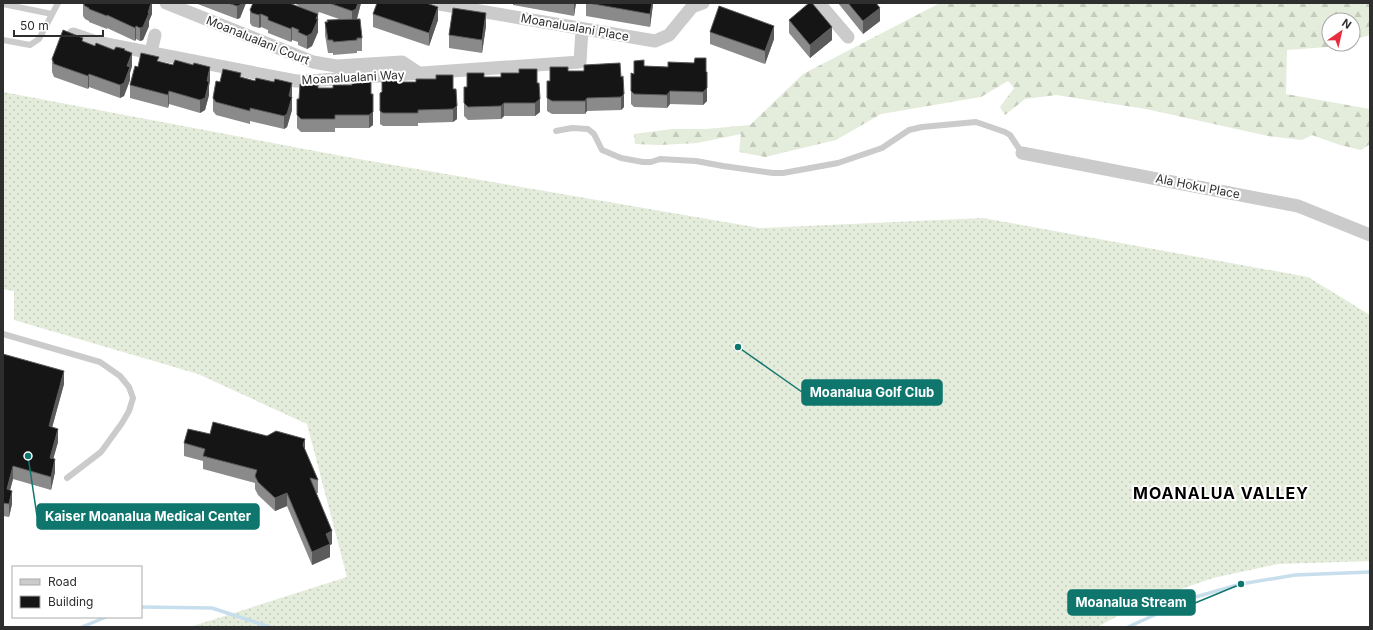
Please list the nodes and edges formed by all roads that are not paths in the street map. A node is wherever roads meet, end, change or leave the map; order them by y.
1 (58, 3) edge
2 (166, 3) edge
3 (433, 3) edge
4 (703, 3) edge
5 (818, 3) edge
6 (3, 4) edge
7 (52, 14) junction
8 (582, 29) junction
9 (72, 34) edge
10 (155, 35) dead end
11 (848, 37) dead end
12 (3, 40) edge
13 (152, 52) junction
14 (420, 74) junction
15 (556, 131) dead end
16 (1022, 152) joint
17 (1370, 234) edge
18 (3, 334) edge
19 (67, 478) dead end

1 - 7 lane
2 - 14 street, Moanalualani Court
3 - 8 street, Moanalualani Place
4 - 8 street, Moanalualani Place
5 - 11 street
6 - 7 lane
7 - 12 lane
8 - 14 street, Moanalualani Way
9 - 13 street, Moanalualani Way
10 - 13 street
13 - 14 street, Moanalualani Way
15 - 16 lane
16 - 17 street, Ala Hoku Place
18 - 19 lane

